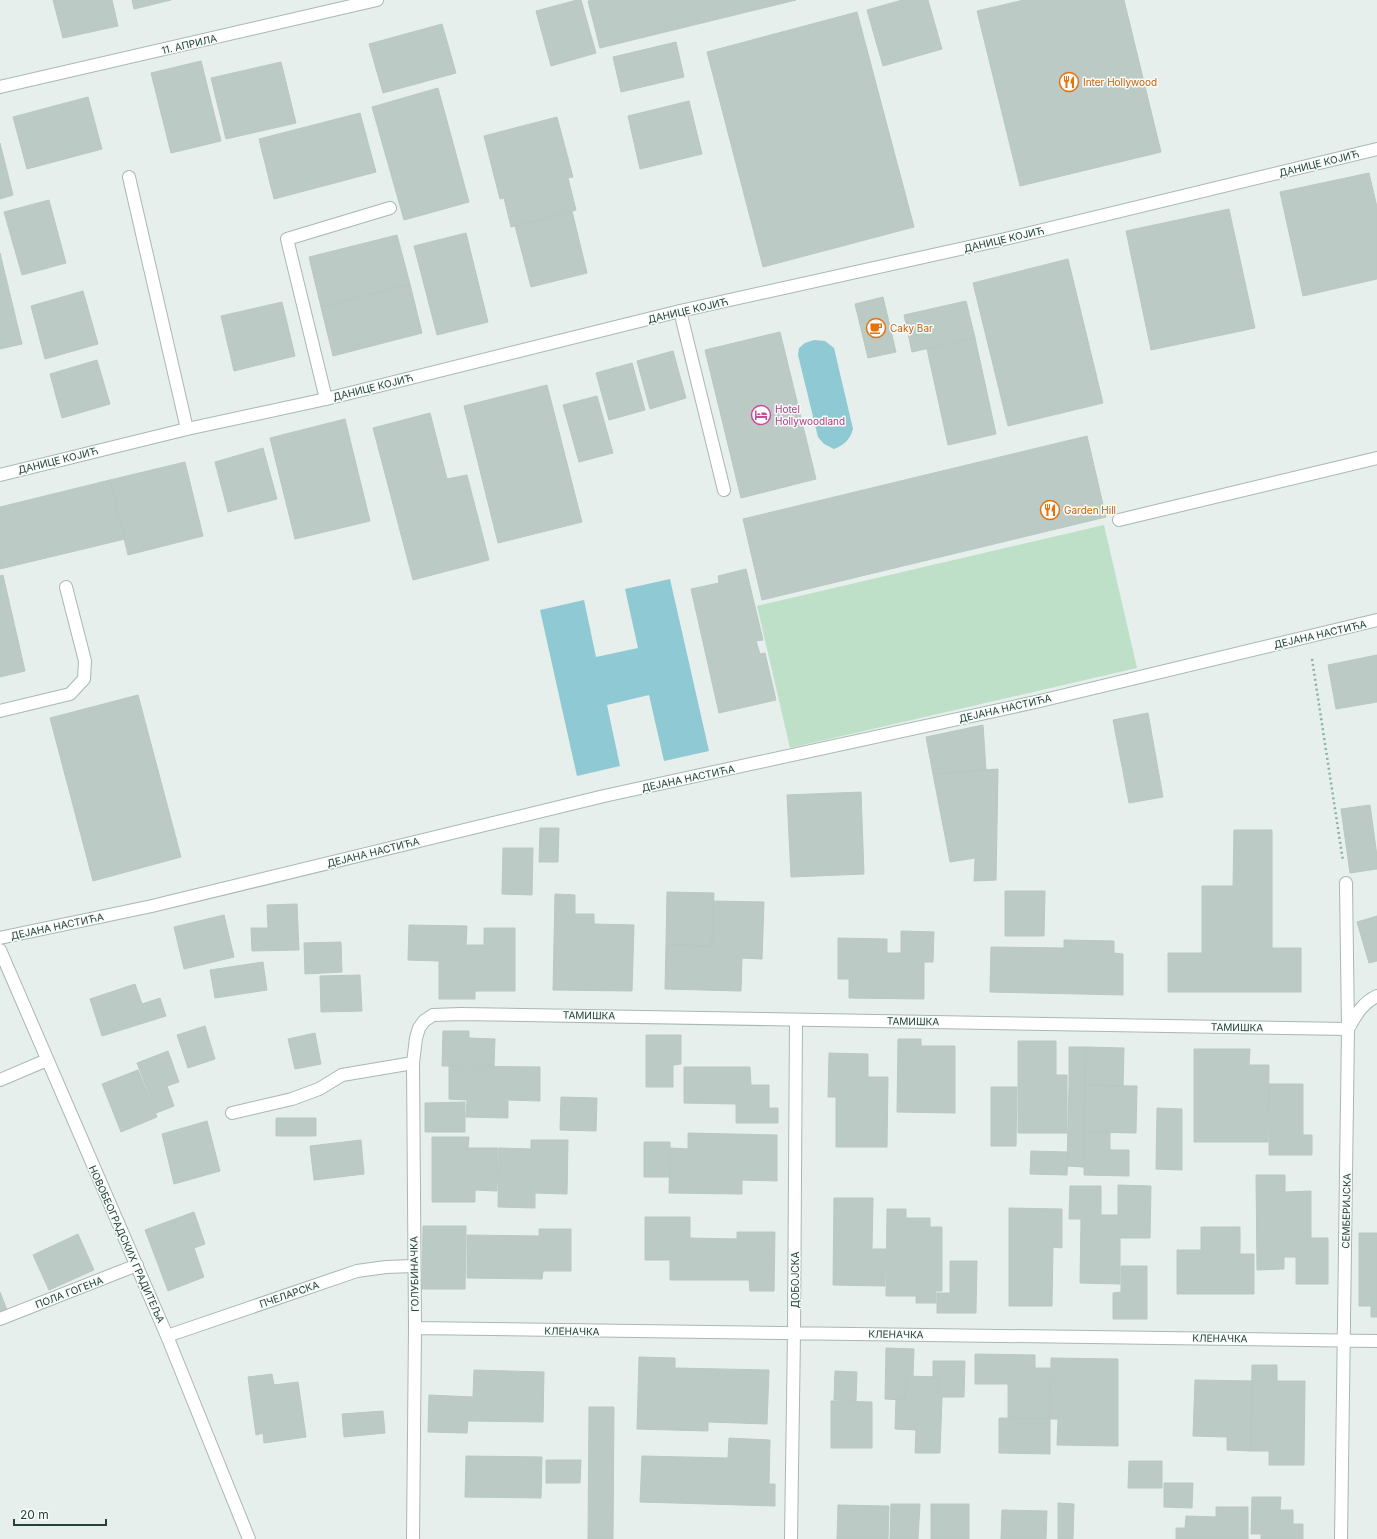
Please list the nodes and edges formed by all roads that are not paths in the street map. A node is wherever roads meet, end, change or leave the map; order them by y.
1 (378, 0) edge
2 (0, 87) edge
3 (1377, 149) edge
4 (129, 177) dead end
5 (390, 208) dead end
6 (680, 311) junction
7 (326, 398) junction
8 (187, 429) junction
9 (1377, 458) edge
10 (0, 475) edge
11 (724, 490) dead end
12 (1119, 520) dead end
13 (66, 587) dead end
14 (1377, 620) edge
15 (0, 711) edge
16 (1346, 883) road end
17 (0, 938) edge
18 (0, 950) edge
19 (1377, 996) edge
20 (433, 1015) joint
21 (796, 1020) junction
22 (1348, 1029) junction
23 (47, 1060) junction
24 (414, 1063) junction
25 (0, 1080) edge
26 (232, 1113) dead end
27 (138, 1265) junction
28 (414, 1266) junction
29 (0, 1319) edge
30 (415, 1328) junction
31 (794, 1333) junction
32 (168, 1336) junction
33 (1344, 1340) junction
34 (1377, 1341) edge
35 (249, 1539) edge
36 (413, 1539) edge
37 (790, 1539) edge
38 (1341, 1539) edge

1 - 2 street, 11. АПРИЛА
3 - 6 street, ДАНИЦЕ КОЈИЋ
4 - 8 street
5 - 7 street
6 - 7 street, ДАНИЦЕ КОЈИЋ
6 - 11 street
7 - 8 street, ДАНИЦЕ КОЈИЋ
8 - 10 street, ДАНИЦЕ КОЈИЋ
9 - 12 street
13 - 15 street
14 - 17 street, ДЕЈАНА НАСТИЋА
16 - 22 street, СЕМБЕРИЈСКА
18 - 23 street, НОВОБЕОГРАДСКИХ ГРАДИТЕЉА
19 - 22 street
20 - 21 street, ТАМИШКА
20 - 24 street, ГОЛУБИНАЧКА
21 - 22 street, ТАМИШКА
21 - 31 street, ДОБОЈСКА
22 - 33 street, СЕМБЕРИЈСКА
23 - 25 street
23 - 27 street, НОВОБЕОГРАДСКИХ ГРАДИТЕЉА
24 - 26 street
24 - 28 street, ГОЛУБИНАЧКА
27 - 29 street, ПОЛА ГОГЕНА
27 - 32 street, НОВОБЕОГРАДСКИХ ГРАДИТЕЉА
28 - 30 street, ГОЛУБИНАЧКА
28 - 32 street, ПЧЕЛАРСКА
30 - 31 street, КЛЕНАЧКА
30 - 36 street, ГОЛУБИНАЧКА
31 - 33 street, КЛЕНАЧКА
31 - 37 street, ДОБОЈСКА
32 - 35 street, НОВОБЕОГРАДСКИХ ГРАДИТЕЉА
33 - 34 street, КЛЕНАЧКА
33 - 38 street, СЕМБЕРИЈСКА

